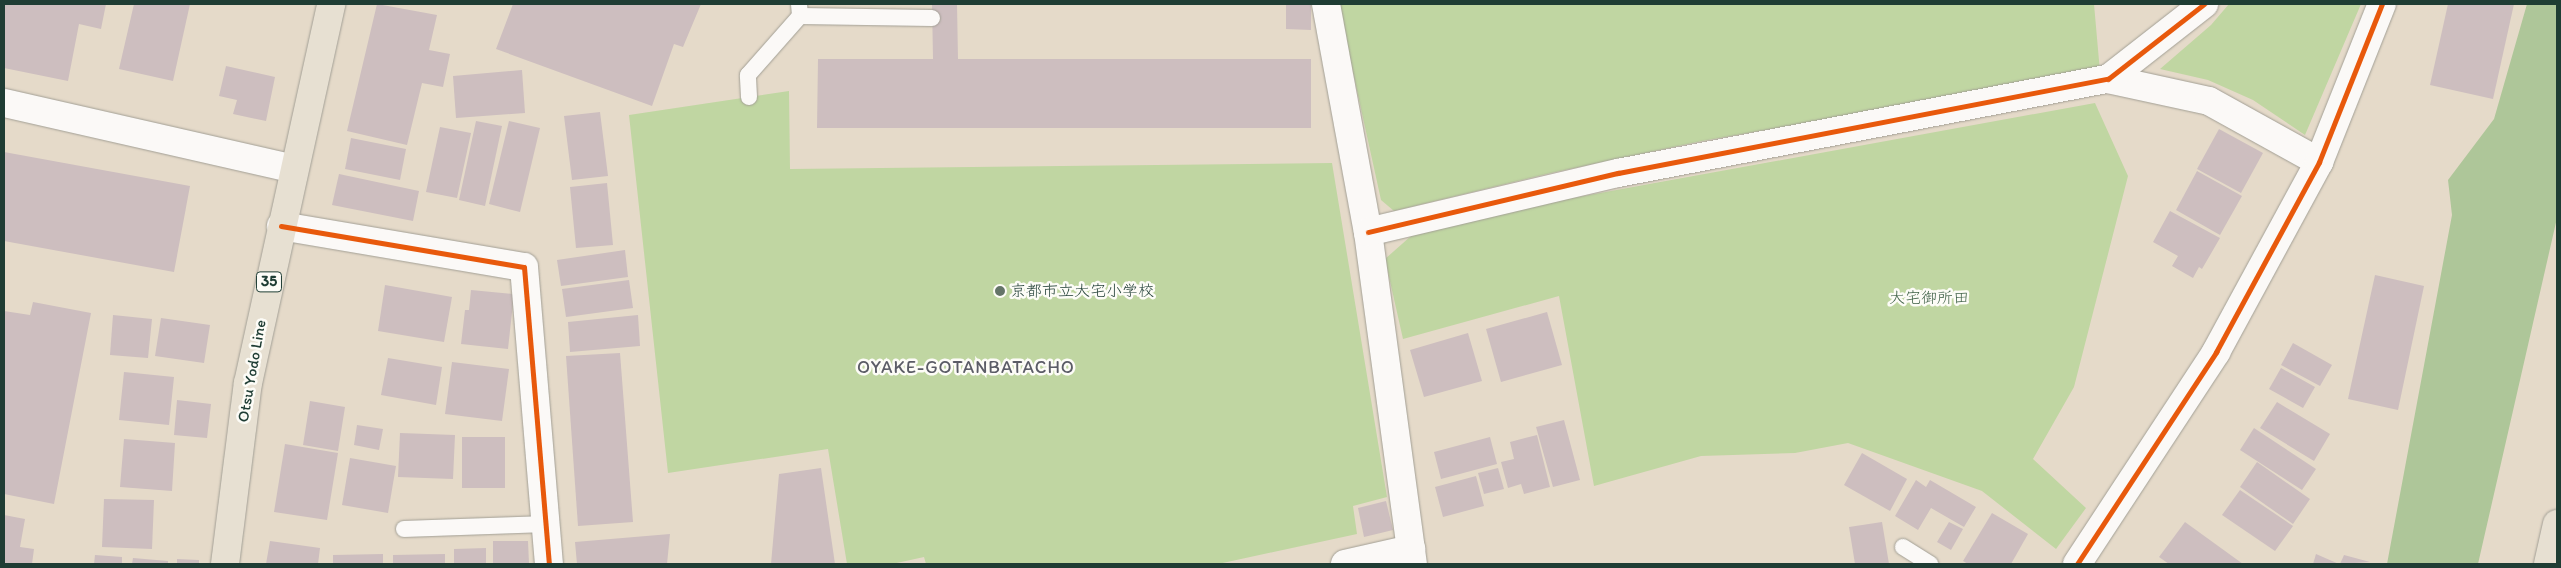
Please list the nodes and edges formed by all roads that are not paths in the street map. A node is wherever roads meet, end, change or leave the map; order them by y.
1 (331, 4) edge
2 (1326, 4) edge
3 (2204, 4) edge
4 (2382, 4) edge
5 (799, 10) edge
6 (932, 18) dead end
7 (2108, 79) junction
8 (749, 97) dead end
9 (4, 104) edge
10 (2319, 162) junction
11 (294, 169) junction
12 (281, 226) junction
13 (1368, 232) junction
14 (546, 524) junction
15 (2557, 524) edge
16 (404, 530) dead end
17 (1903, 548) dead end
18 (1412, 557) edge
19 (225, 564) edge
20 (549, 564) edge
21 (1345, 564) edge
22 (1930, 564) edge
23 (2077, 564) edge
24 (2548, 564) edge

1 - 11 main road, Otsu Yodo Line / 35
2 - 13 street
3 - 7 street
4 - 10 street
5 - 6 lane
5 - 8 lane
7 - 10 street
7 - 13 street
9 - 11 street
10 - 23 street
11 - 12 main road, Otsu Yodo Line / 35
12 - 14 street
12 - 19 main road, Otsu Yodo Line / 35
13 - 18 street
14 - 16 lane
14 - 20 street
15 - 24 main road
17 - 22 lane
18 - 21 street

